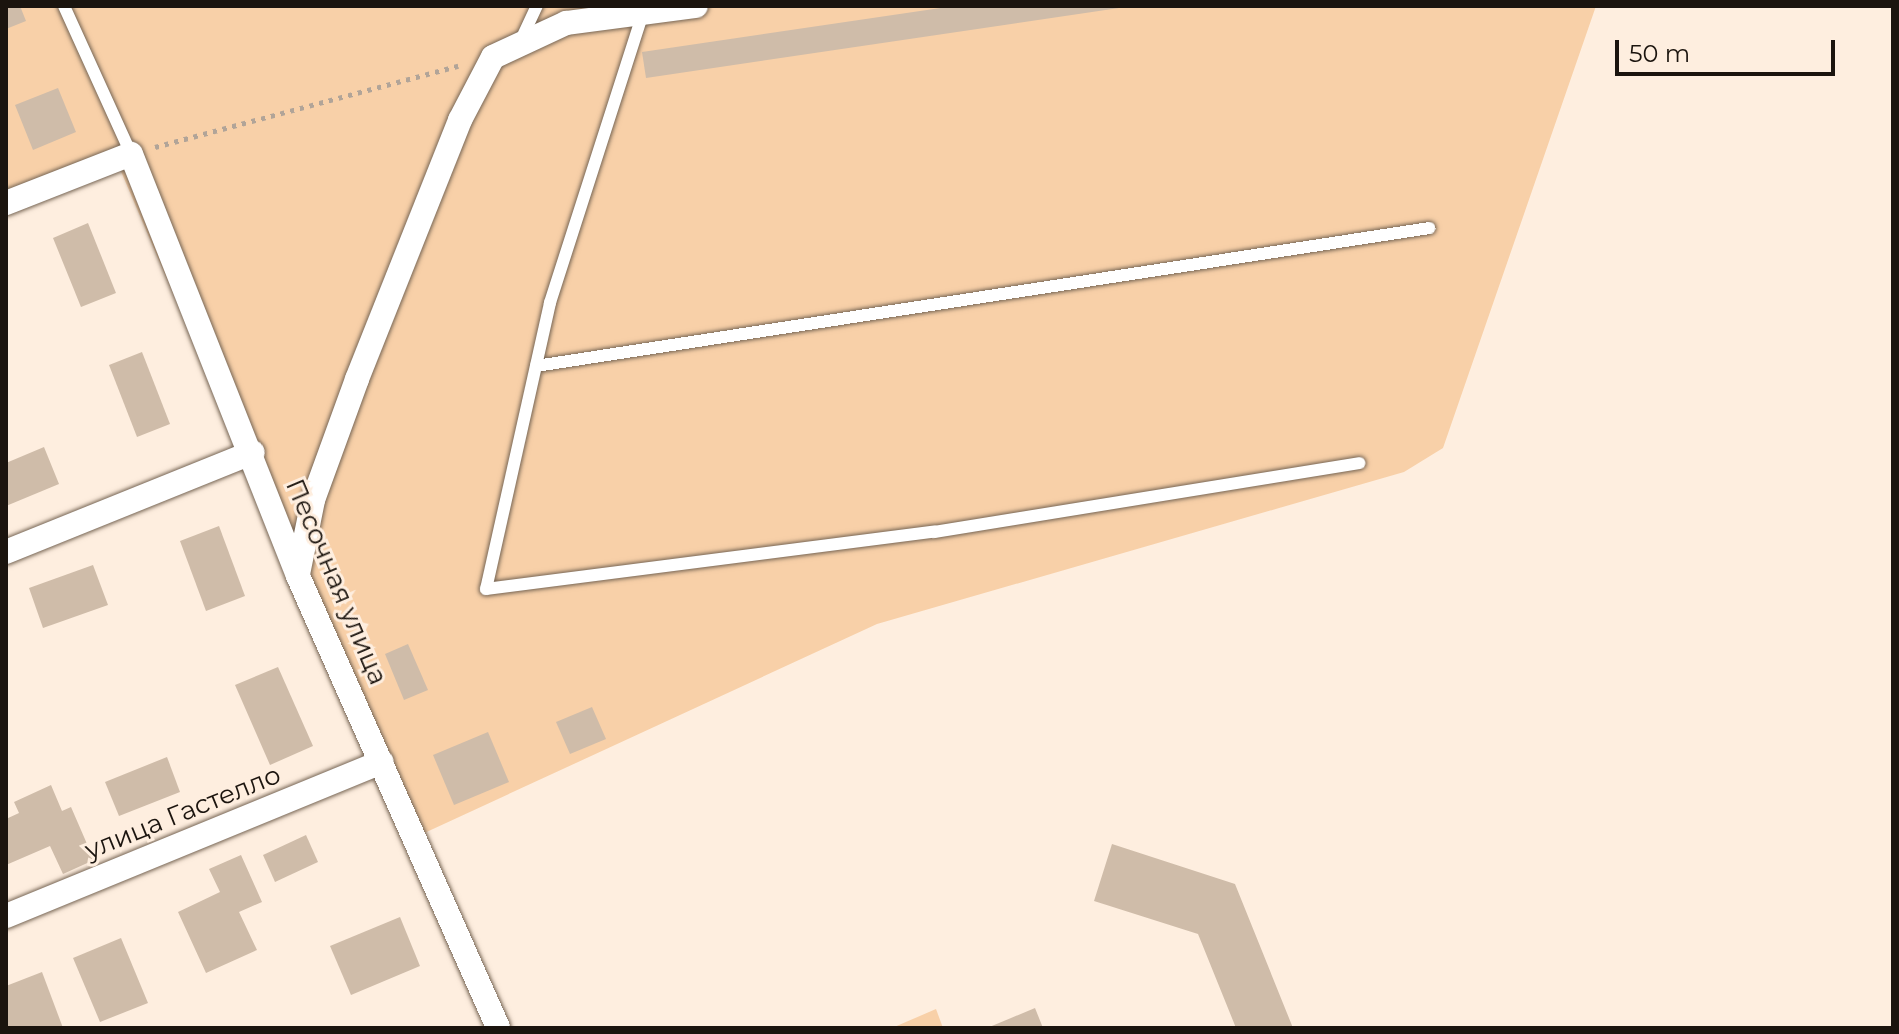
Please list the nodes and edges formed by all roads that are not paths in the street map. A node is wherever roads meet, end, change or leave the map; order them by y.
1 (64, 6) edge
2 (537, 6) edge
3 (696, 6) edge
4 (643, 13) junction
5 (519, 45) junction
6 (131, 154) junction
7 (6, 203) edge
8 (1429, 228) dead end
9 (536, 366) junction
10 (253, 452) junction
11 (1359, 463) dead end
12 (6, 552) edge
13 (298, 576) junction
14 (382, 762) junction
15 (6, 916) edge
16 (498, 1028) edge

1 - 6 lane
2 - 5 lane
3 - 4 street
4 - 5 street
4 - 9 lane
5 - 13 street
6 - 7 street
6 - 10 street, Песочная улица
8 - 9 lane
9 - 11 lane
10 - 12 street
10 - 13 street, Песочная улица
13 - 14 street, Песочная улица
14 - 15 street, улица Гастелло
14 - 16 street, Песочная улица

